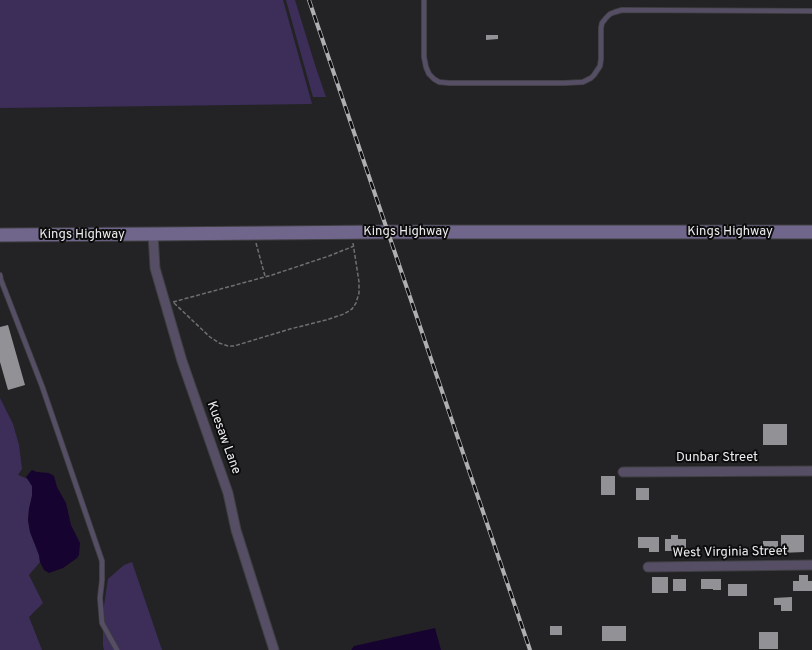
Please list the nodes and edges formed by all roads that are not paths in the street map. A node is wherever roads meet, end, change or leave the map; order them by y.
1 (424, 0) edge
2 (812, 11) edge
3 (812, 232) edge
4 (153, 234) junction
5 (0, 235) edge
6 (0, 275) edge
7 (812, 471) edge
8 (623, 472) dead end
9 (812, 565) edge
10 (648, 567) dead end
11 (117, 650) edge
12 (274, 650) edge

1 - 2 lane
3 - 4 street, Kings Highway
4 - 5 street, Kings Highway
4 - 12 street, Kuesaw Lane
6 - 11 lane
7 - 8 street, Dunbar Street
9 - 10 street, West Virginia Street

